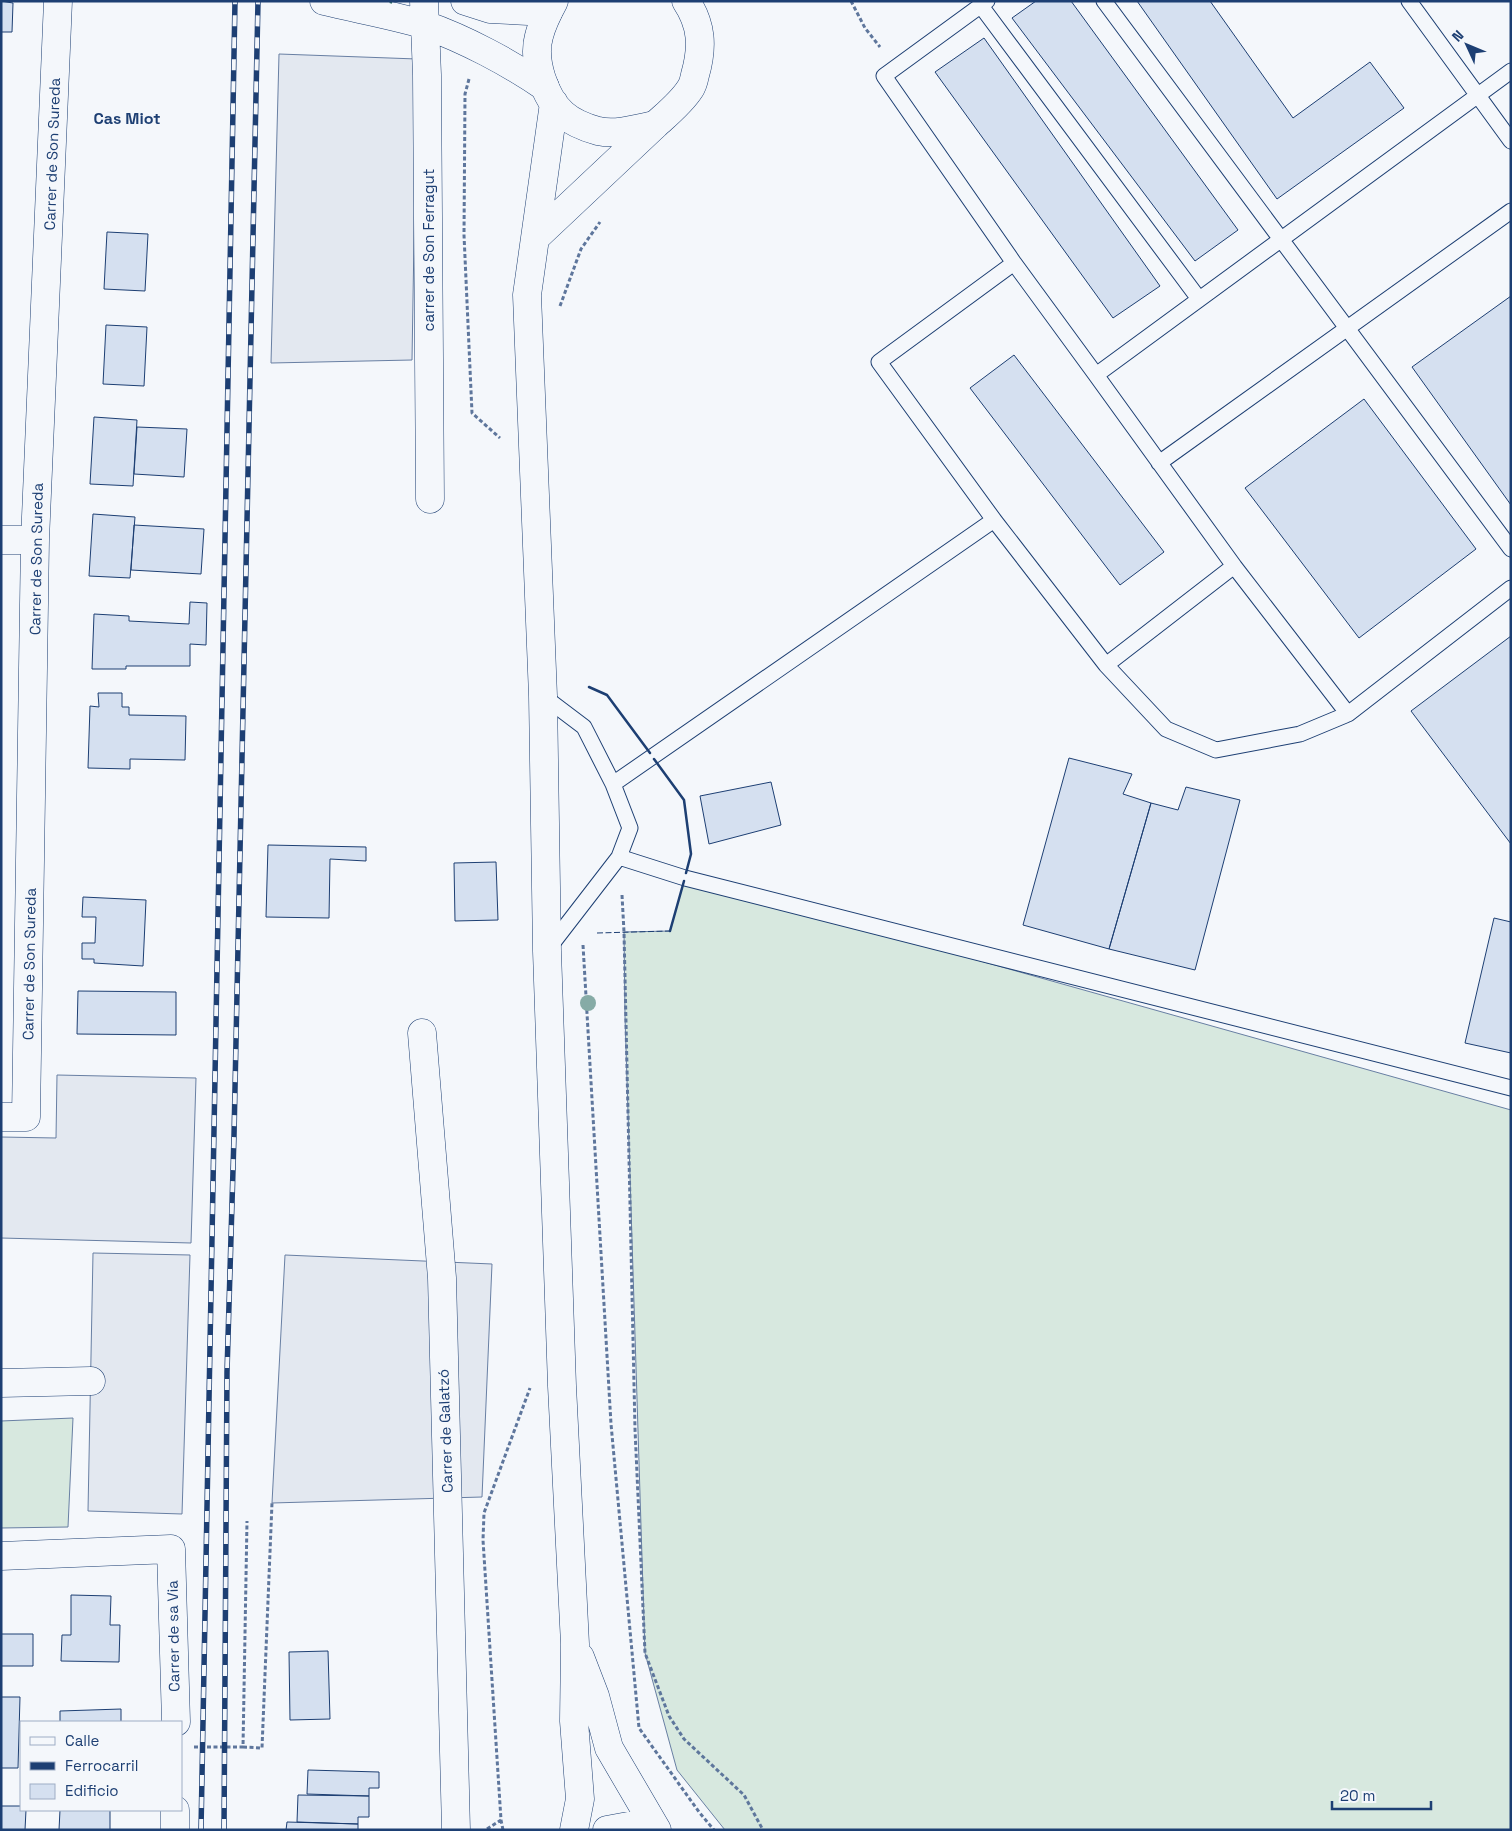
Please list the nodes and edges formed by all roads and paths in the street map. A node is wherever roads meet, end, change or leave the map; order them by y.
1 (58, 1) edge
2 (324, 1) edge
3 (465, 1) edge
4 (686, 1) edge
5 (851, 1) edge
6 (1104, 1) edge
7 (1409, 1) edge
8 (984, 4) edge
9 (551, 7) edge
10 (425, 13) edge
11 (896, 67) junction
12 (1511, 71) edge
13 (470, 78) dead end
14 (550, 95) junction
15 (1478, 95) junction
16 (655, 125) junction
17 (1511, 141) edge
18 (1511, 211) edge
19 (603, 219) dead end
20 (535, 238) junction
21 (1281, 239) junction
22 (1014, 263) junction
23 (1199, 299) junction
24 (558, 313) dead end
25 (1347, 329) junction
26 (1096, 375) junction
27 (500, 437) dead end
28 (1159, 463) junction
29 (430, 499) dead end
30 (994, 520) junction
31 (1, 540) edge
32 (35, 540) junction
33 (1511, 550) edge
34 (1234, 566) junction
35 (1511, 588) edge
36 (1106, 665) junction
37 (543, 696) junction
38 (1348, 714) junction
39 (613, 784) junction
40 (619, 857) junction
41 (580, 907) junction
42 (548, 951) junction
43 (422, 1033) dead end
44 (1511, 1088) edge
45 (14, 1117) edge
46 (91, 1381) dead end
47 (1, 1383) edge
48 (513, 1432) dead end
49 (272, 1502) dead end
50 (247, 1521) dead end
51 (1, 1556) edge
52 (575, 1644) junction
53 (176, 1721) edge
54 (188, 1747) dead end
55 (242, 1747) junction
56 (175, 1811) edge
57 (501, 1820) junction
58 (175, 1830) edge
59 (456, 1830) edge
60 (486, 1830) edge
61 (503, 1830) edge
62 (574, 1830) edge
63 (607, 1830) edge
64 (657, 1830) edge
65 (714, 1830) edge
66 (763, 1830) edge

1 - 32 street, Carrer de Son Sureda
2 - 10 street
3 - 9 street
4 - 16 street
5 - 11 path
6 - 21 lane
7 - 15 lane
8 - 11 lane
8 - 23 lane
9 - 14 street
10 - 14 street
10 - 29 street, carrer de Son Ferragut
11 - 22 lane
12 - 15 lane
13 - 27 path
14 - 16 street
14 - 20 street
15 - 17 lane
15 - 21 lane
16 - 20 street
18 - 25 lane
19 - 24 path
20 - 37 street
21 - 23 lane
21 - 25 lane
22 - 26 lane
22 - 30 lane
23 - 26 lane
25 - 28 lane
25 - 33 lane
26 - 28 lane
28 - 34 lane
30 - 36 lane
30 - 39 lane
31 - 32 street
32 - 45 street, Carrer de Son Sureda
34 - 36 lane
34 - 38 lane
35 - 38 lane
36 - 38 lane
37 - 39 lane
37 - 42 street
39 - 40 lane
40 - 41 lane
40 - 44 lane
40 - 66 path
41 - 42 lane
41 - 65 path
42 - 52 street
43 - 59 street, Carrer de Galatzó
46 - 47 street
48 - 57 path
49 - 55 path
50 - 55 path
51 - 53 street, Carrer de sa Via
52 - 62 street
52 - 64 street
54 - 55 path
56 - 58 street
57 - 60 path
57 - 61 path
63 - 64 street

